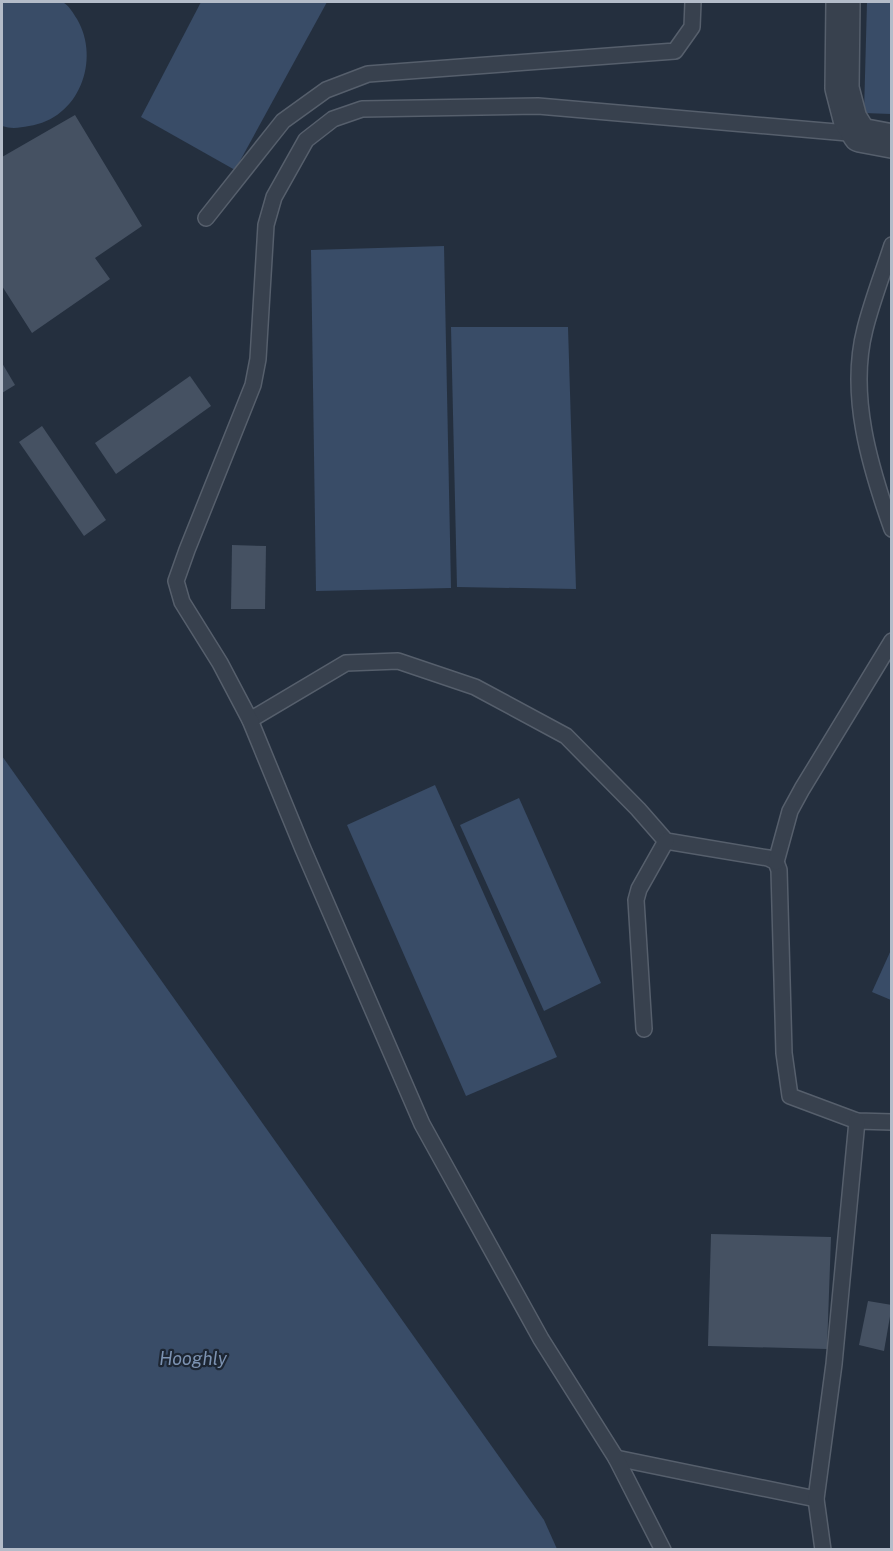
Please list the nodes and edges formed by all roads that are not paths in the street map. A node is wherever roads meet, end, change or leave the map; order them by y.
1 (693, 2) edge
2 (843, 2) edge
3 (876, 138) edge
4 (206, 218) dead end
5 (891, 245) edge
6 (891, 529) edge
7 (891, 641) edge
8 (250, 720) junction
9 (666, 841) junction
10 (776, 862) junction
11 (644, 1029) dead end
12 (857, 1121) junction
13 (891, 1122) edge
14 (616, 1458) junction
15 (816, 1499) junction
16 (663, 1550) edge
17 (823, 1550) edge

1 - 4 lane
2 - 3 street
3 - 8 lane
5 - 6 lane
7 - 10 lane
8 - 9 lane
8 - 14 lane
9 - 10 lane
9 - 11 lane
10 - 12 lane
12 - 13 lane
12 - 15 lane
14 - 15 lane
14 - 16 lane
15 - 17 lane

